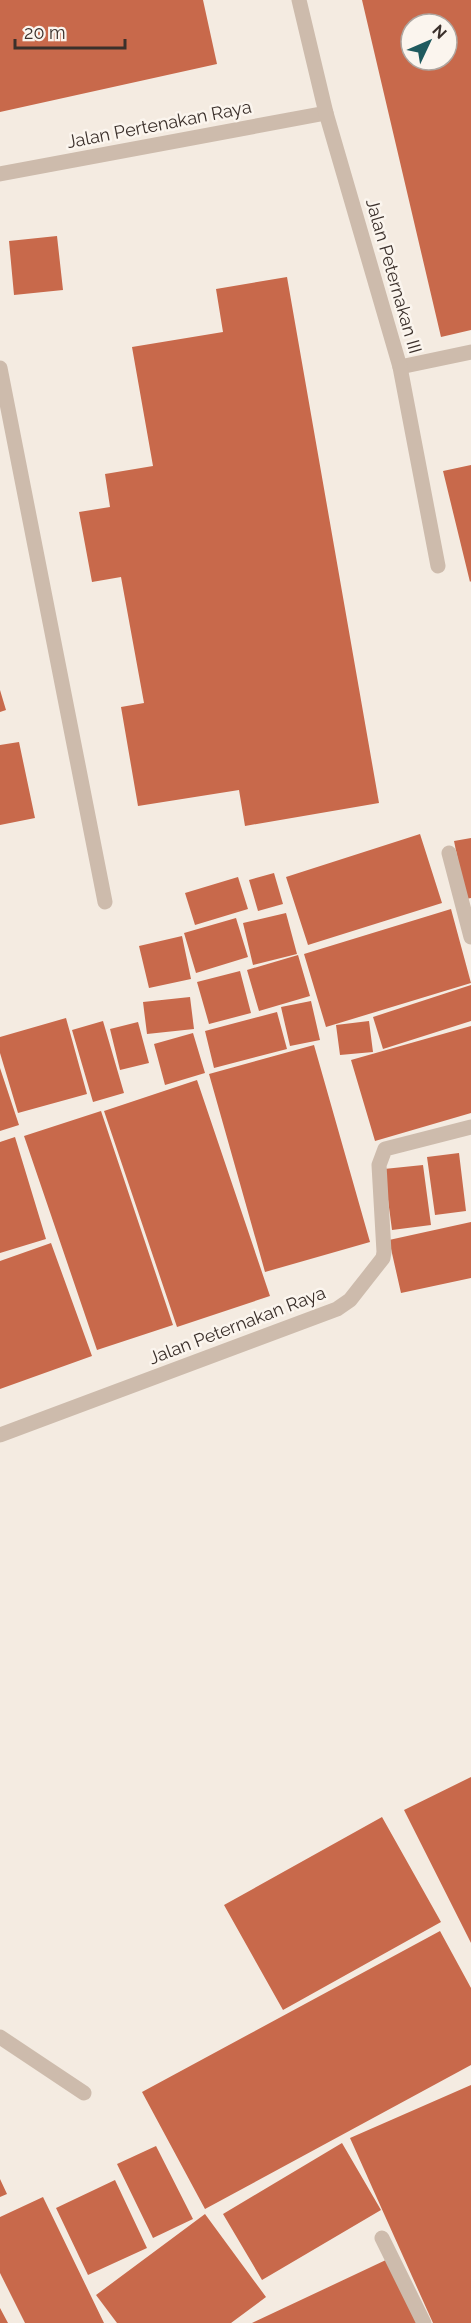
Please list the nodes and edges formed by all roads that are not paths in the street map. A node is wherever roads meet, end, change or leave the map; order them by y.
1 (299, 0) edge
2 (326, 113) junction
3 (0, 174) edge
4 (471, 352) edge
5 (400, 367) junction
6 (0, 368) edge
7 (438, 566) dead end
8 (449, 853) dead end
9 (105, 902) dead end
10 (471, 937) edge
11 (471, 1127) edge
12 (0, 1435) edge
13 (0, 2037) edge
14 (84, 2093) dead end
15 (382, 2238) dead end
16 (424, 2323) edge

1 - 2 street, Jalan Peternakan III
2 - 3 street, Jalan Pertenakan Raya
2 - 5 street, Jalan Peternakan III
4 - 5 street
5 - 7 street, Jalan Peternakan III
6 - 9 street
8 - 10 street
11 - 12 street, Jalan Peternakan Raya
13 - 14 street
15 - 16 street

